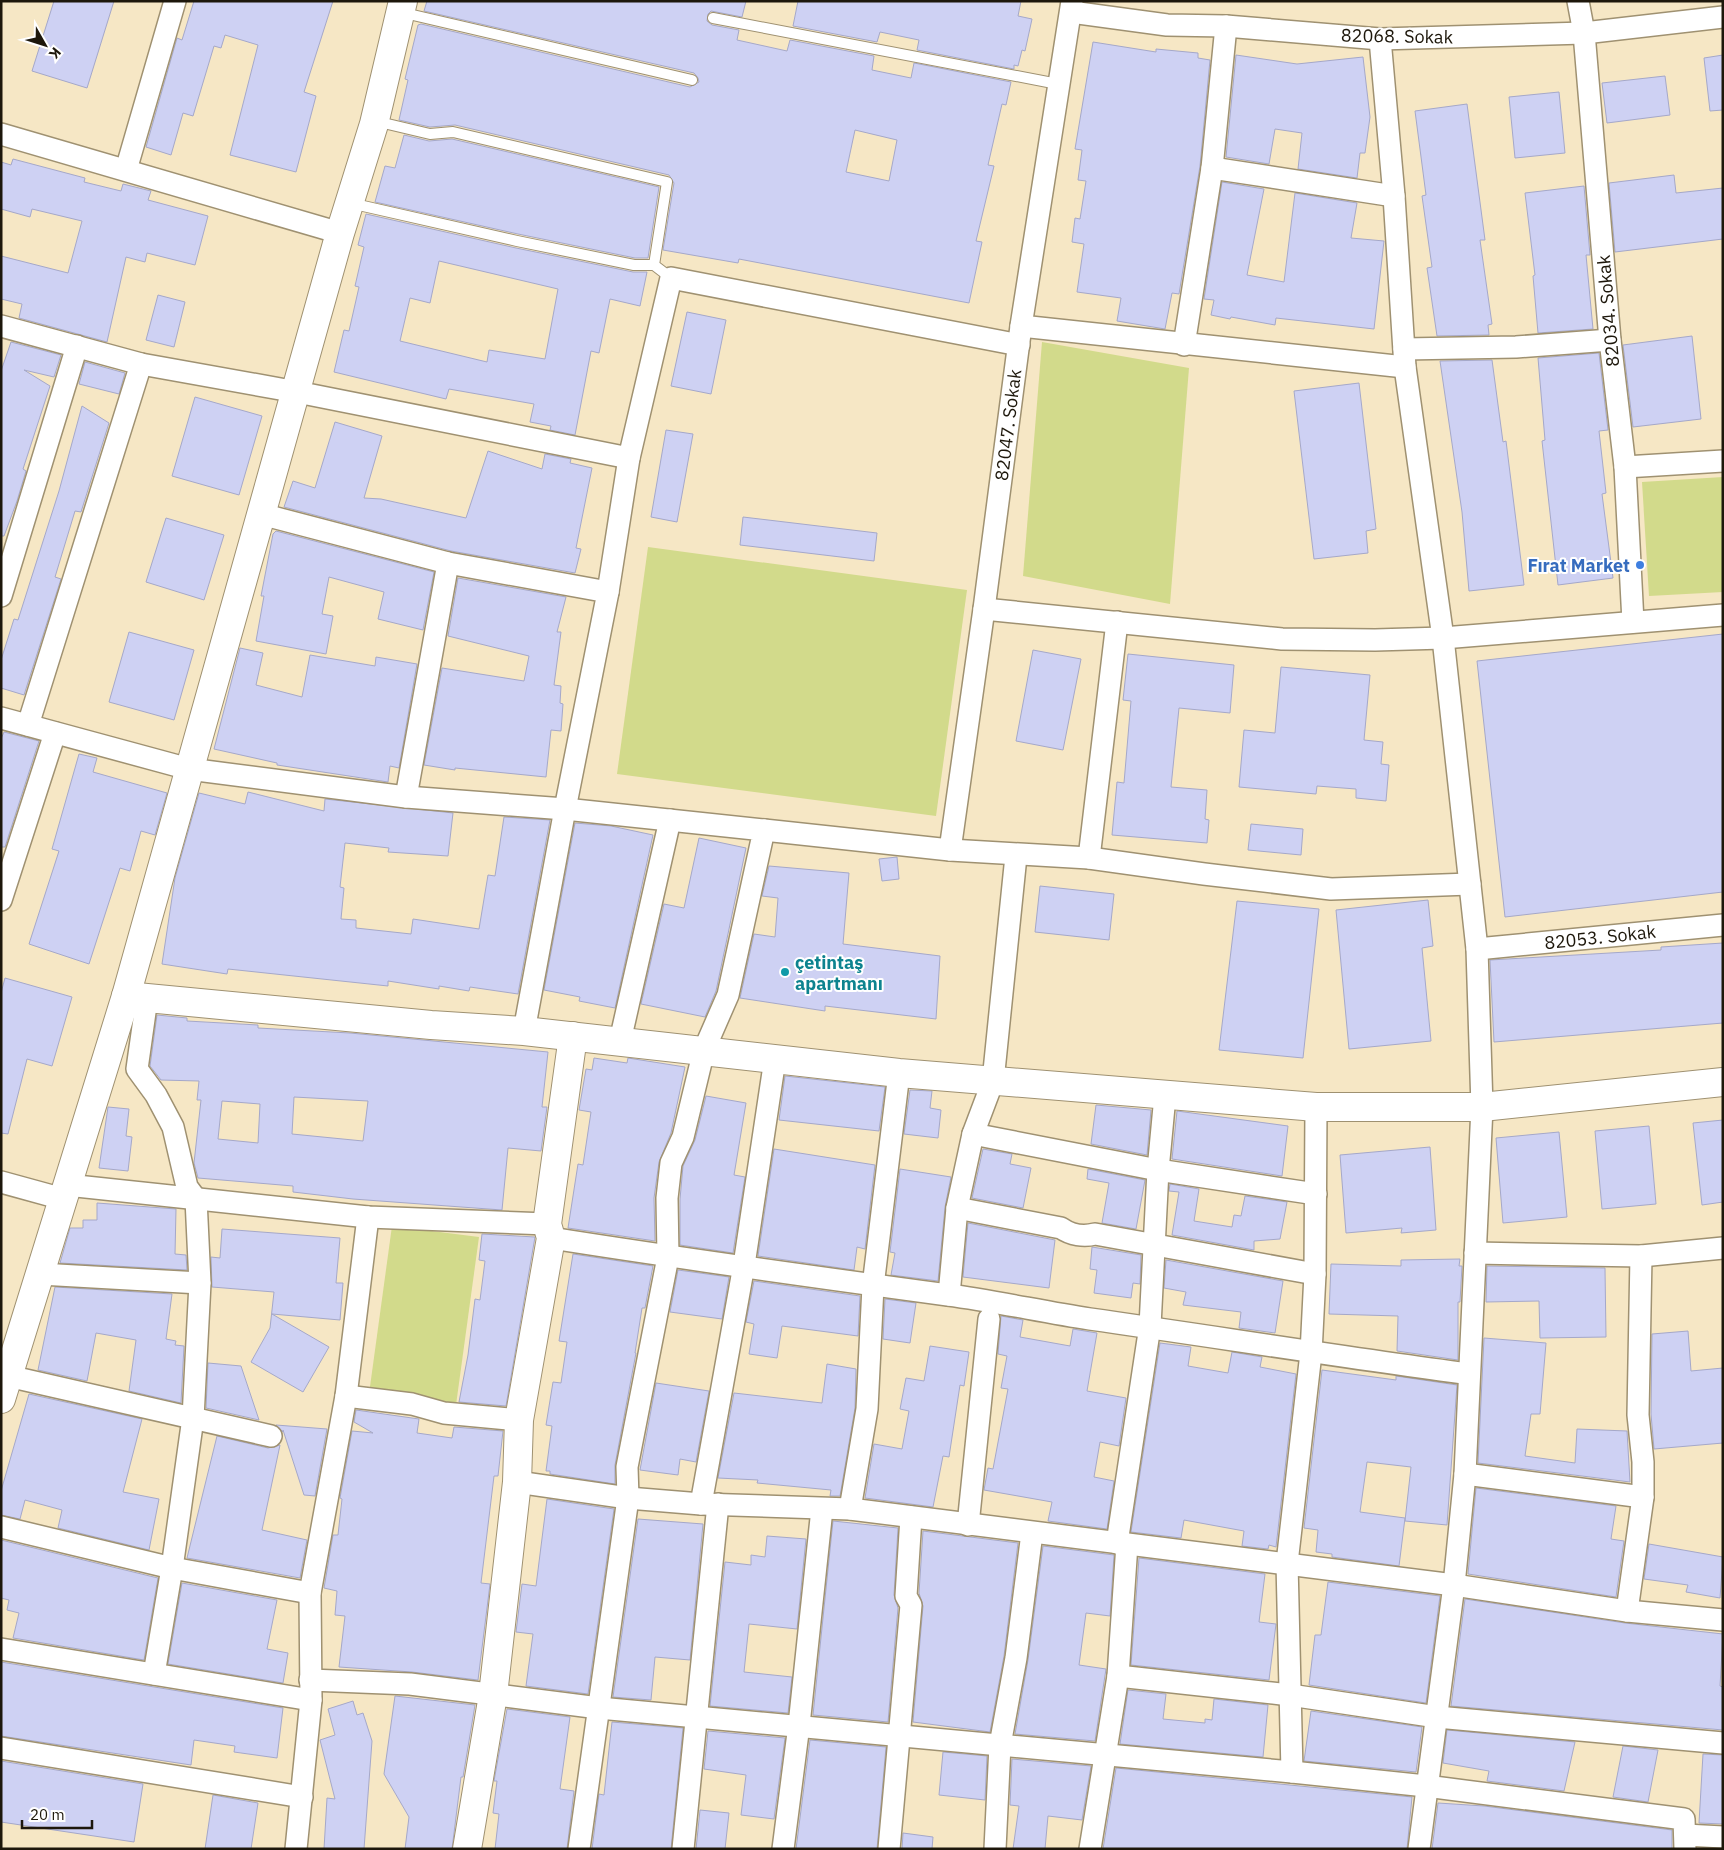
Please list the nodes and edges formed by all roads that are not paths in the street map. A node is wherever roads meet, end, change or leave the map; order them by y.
1 (175, 1) edge
2 (1578, 1) edge
3 (401, 7) edge
4 (1072, 7) edge
5 (1723, 17) edge
6 (713, 18) dead end
7 (1226, 26) junction
8 (1584, 33) junction
9 (1380, 39) junction
10 (692, 80) dead end
11 (1058, 84) junction
12 (374, 120) junction
13 (1, 134) edge
14 (1212, 168) junction
15 (126, 170) junction
16 (1394, 196) junction
17 (350, 203) junction
18 (340, 233) junction
19 (654, 265) junction
20 (671, 278) junction
21 (1, 326) edge
22 (1020, 335) junction
23 (1610, 340) junction
24 (1184, 345) junction
25 (77, 346) junction
26 (1405, 358) junction
27 (141, 364) junction
28 (297, 392) junction
29 (629, 458) junction
30 (1723, 461) edge
31 (1625, 467) junction
32 (261, 514) junction
33 (448, 564) junction
34 (608, 592) junction
35 (1, 596) edge
36 (984, 609) junction
37 (1723, 615) edge
38 (1118, 622) junction
39 (1633, 622) junction
40 (1443, 638) junction
41 (1, 718) edge
42 (28, 725) junction
43 (55, 733) junction
44 (189, 769) junction
45 (406, 798) junction
46 (565, 809) junction
47 (670, 820) junction
48 (764, 830) junction
49 (950, 850) junction
50 (1016, 856) junction
51 (1089, 858) junction
52 (1470, 884) junction
53 (1, 900) edge
54 (1723, 925) edge
55 (1477, 949) junction
56 (136, 997) junction
57 (524, 1031) junction
58 (572, 1036) junction
59 (620, 1041) junction
60 (704, 1050) junction
61 (775, 1059) junction
62 (899, 1073) junction
63 (993, 1081) junction
64 (1723, 1082) edge
65 (1165, 1096) junction
66 (1316, 1107) junction
67 (1482, 1107) junction
68 (973, 1134) junction
69 (1158, 1170) junction
70 (1, 1182) edge
71 (65, 1192) junction
72 (1316, 1194) junction
73 (196, 1199) junction
74 (957, 1208) junction
75 (368, 1217) junction
76 (549, 1231) junction
77 (1153, 1246) junction
78 (1723, 1248) edge
79 (1475, 1253) junction
80 (1641, 1256) junction
81 (668, 1257) junction
82 (744, 1266) junction
83 (40, 1274) junction
84 (1316, 1274) junction
85 (200, 1283) junction
86 (873, 1286) junction
87 (949, 1295) junction
88 (989, 1319) dead end
89 (1150, 1326) junction
90 (1311, 1353) junction
91 (1468, 1374) junction
92 (5, 1387) edge
93 (346, 1396) junction
94 (193, 1418) junction
95 (519, 1420) junction
96 (270, 1436) dead end
97 (1465, 1474) junction
98 (517, 1482) junction
99 (1643, 1497) junction
100 (628, 1498) junction
101 (710, 1504) junction
102 (822, 1509) junction
103 (850, 1509) junction
104 (911, 1517) junction
105 (968, 1525) junction
106 (1, 1527) edge
107 (1032, 1533) junction
108 (1122, 1543) junction
109 (1287, 1563) junction
110 (172, 1568) junction
111 (1454, 1585) junction
112 (310, 1594) junction
113 (1628, 1611) junction
114 (1723, 1620) edge
115 (1, 1650) edge
116 (154, 1674) junction
117 (1118, 1676) junction
118 (310, 1690) junction
119 (1290, 1694) junction
120 (493, 1696) junction
121 (599, 1708) junction
122 (694, 1717) junction
123 (1437, 1717) junction
124 (799, 1725) junction
125 (900, 1736) junction
126 (1723, 1743) edge
127 (1000, 1745) junction
128 (1, 1748) edge
129 (1104, 1756) junction
130 (1292, 1772) junction
131 (1426, 1786) junction
132 (302, 1797) junction
133 (1723, 1837) edge
134 (1685, 1842) edge
135 (296, 1849) edge
136 (467, 1849) edge
137 (580, 1849) edge
138 (683, 1849) edge
139 (783, 1849) edge
140 (889, 1849) edge
141 (994, 1849) edge
142 (1090, 1849) edge
143 (1419, 1849) edge

1 - 15 street
2 - 8 street, 82034. Sokak
3 - 10 lane
3 - 12 street
4 - 7 street, 82068. Sokak
4 - 11 street, 82047. Sokak
5 - 8 street, 82068. Sokak
6 - 11 lane
7 - 9 street, 82068. Sokak
7 - 14 street
8 - 9 street, 82068. Sokak
8 - 23 street, 82034. Sokak
9 - 16 street
11 - 22 street, 82047. Sokak
12 - 17 street
12 - 19 lane
13 - 15 street
14 - 16 street
14 - 24 street
15 - 18 street
16 - 26 street
17 - 18 street
17 - 19 lane
18 - 28 street
19 - 20 lane
20 - 22 street
20 - 29 street
21 - 25 street
22 - 24 street
22 - 36 street, 82047. Sokak
23 - 26 street
23 - 31 street, 82034. Sokak
24 - 26 street
25 - 27 street
25 - 35 street
26 - 40 street
27 - 28 street
27 - 42 street
28 - 29 street
28 - 32 street
29 - 34 street
30 - 31 street
31 - 39 street, 82034. Sokak
32 - 33 street
32 - 44 street
33 - 34 street
33 - 45 street
34 - 46 street
36 - 38 street
36 - 49 street, 82047. Sokak
37 - 39 street
38 - 40 street
38 - 51 street
39 - 40 street
40 - 52 street
41 - 42 street
42 - 43 street
43 - 44 street
43 - 53 street
44 - 45 street
44 - 56 street
45 - 46 street
46 - 47 street
46 - 57 street
47 - 48 street
47 - 59 street
48 - 49 street
48 - 60 street
49 - 50 street
50 - 51 street
50 - 63 street
51 - 52 street
52 - 55 street
54 - 55 street, 82053. Sokak
55 - 67 street
56 - 57 street
56 - 71 street
56 - 73 street
57 - 58 street
58 - 59 street
58 - 76 street
59 - 60 street
60 - 61 street
60 - 81 street
61 - 62 street
61 - 82 street
62 - 63 street
62 - 86 street
63 - 65 street
63 - 68 street
64 - 67 street
65 - 66 street
65 - 69 street
66 - 67 street
66 - 72 street
67 - 79 street
68 - 69 street
68 - 74 street
69 - 72 street
69 - 77 street
70 - 71 street
71 - 73 street
71 - 83 street
72 - 84 street
73 - 75 street
73 - 85 street
74 - 77 street
74 - 87 street
75 - 76 street
75 - 93 street
76 - 81 street
76 - 95 street
77 - 84 street
77 - 89 street
78 - 80 street
79 - 80 street
79 - 91 street
80 - 99 street
81 - 82 street
81 - 100 street
82 - 86 street
82 - 101 street
83 - 85 street
83 - 92 street
84 - 90 street
85 - 94 street
86 - 87 street
86 - 103 street
87 - 89 street
88 - 105 street
89 - 90 street
89 - 108 street
90 - 91 street
90 - 109 street
91 - 97 street
92 - 94 street
93 - 95 street
93 - 112 street
94 - 96 street
94 - 110 street
95 - 98 street
97 - 99 street
97 - 111 street
98 - 100 street
98 - 120 street
99 - 113 street
100 - 101 street
100 - 121 street
101 - 102 street
101 - 122 street
102 - 103 street
102 - 124 street
103 - 104 street
104 - 105 street
104 - 125 street
105 - 107 street
106 - 110 street
107 - 108 street
107 - 127 street
108 - 109 street
108 - 117 street
109 - 111 street
109 - 119 street
110 - 112 street
110 - 116 street
111 - 113 street
111 - 123 street
112 - 118 street
113 - 114 street
115 - 116 street
116 - 118 street
117 - 119 street
117 - 129 street
118 - 120 street
118 - 132 street
119 - 123 street
119 - 130 street
120 - 121 street
120 - 136 street
121 - 122 street
121 - 137 street
122 - 124 street
122 - 138 street
123 - 126 street
123 - 131 street
124 - 125 street
124 - 139 street
125 - 127 street
125 - 140 street
127 - 129 street
127 - 141 street
128 - 132 street
129 - 130 street
129 - 142 street
130 - 131 street
131 - 134 street
131 - 143 street
132 - 135 street
133 - 134 street

